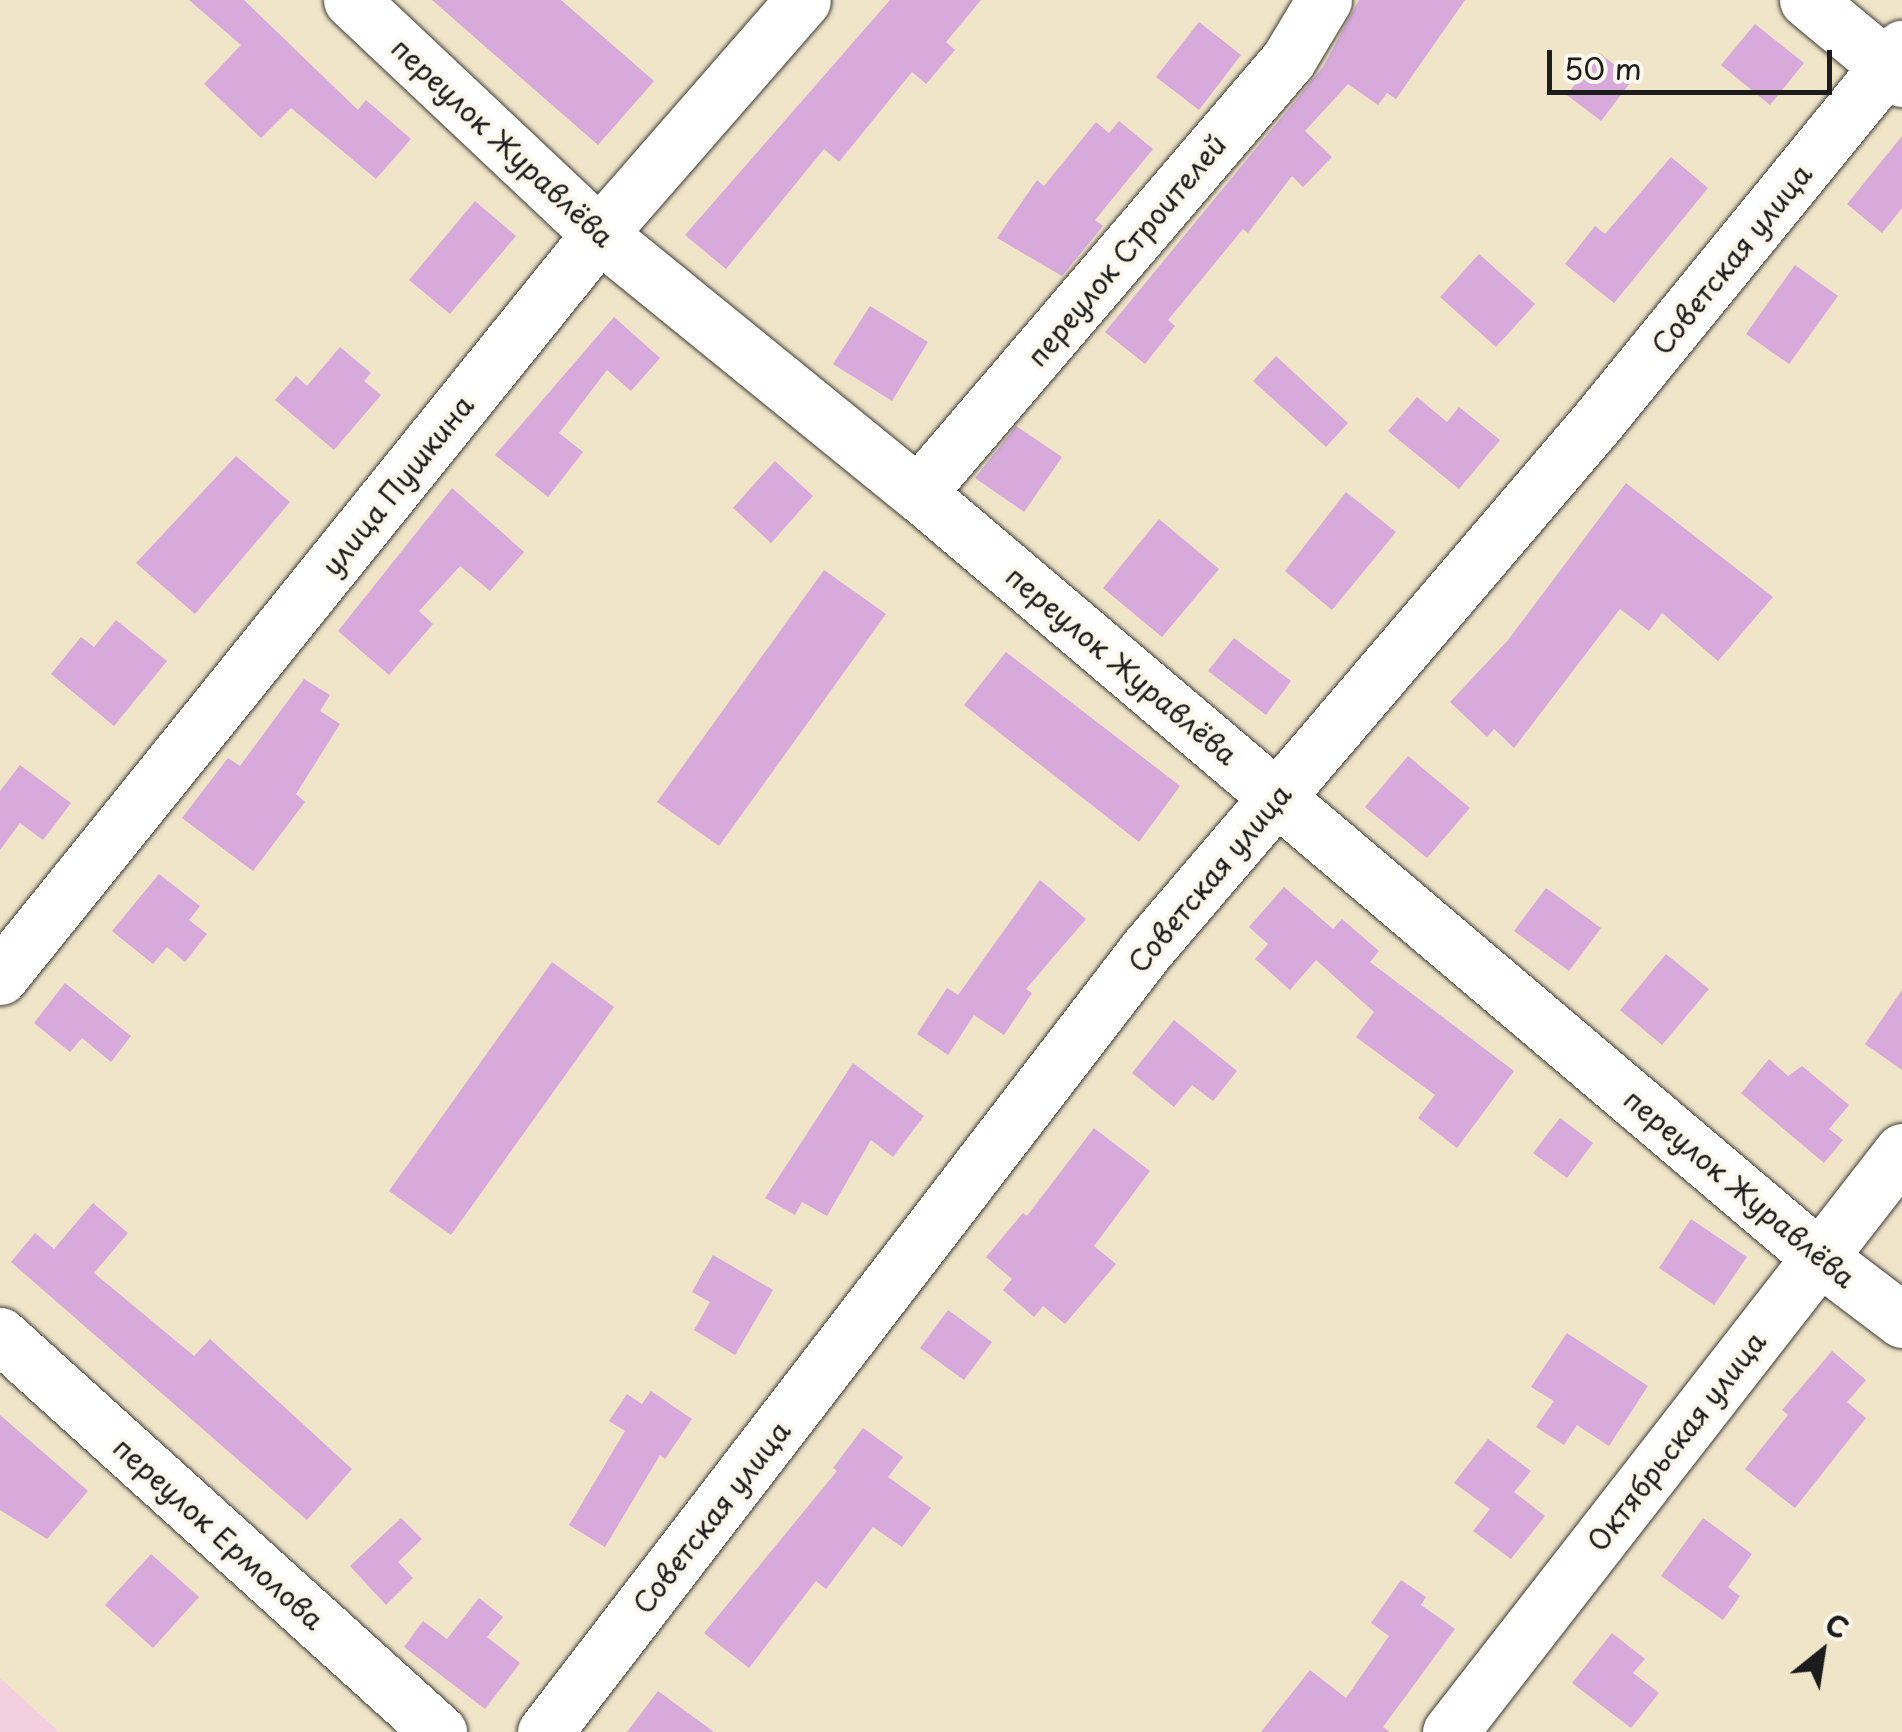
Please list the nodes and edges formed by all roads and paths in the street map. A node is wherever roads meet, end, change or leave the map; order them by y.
1 (350, 0) edge
2 (804, 0) edge
3 (1324, 0) edge
4 (1807, 0) edge
5 (1897, 64) edge
6 (600, 234) junction
7 (918, 493) junction
8 (1278, 798) junction
9 (0, 977) edge
10 (1902, 1151) edge
11 (1819, 1257) junction
12 (1902, 1320) edge
13 (0, 1334) edge
14 (438, 1732) edge
15 (545, 1732) edge
16 (1450, 1732) edge

1 - 6 street, переулок Журавлёва
2 - 6 street, улица Пушкина
3 - 7 street, переулок Строителей
4 - 5 street
5 - 8 street, Советская улица
6 - 7 street, переулок Журавлёва
6 - 9 street, улица Пушкина
7 - 8 street, переулок Журавлёва
8 - 11 street, переулок Журавлёва
8 - 15 street, Советская улица
10 - 11 street, Октябрьская улица
11 - 12 street, переулок Журавлёва
11 - 16 street, Октябрьская улица
13 - 14 street, переулок Ермолова

